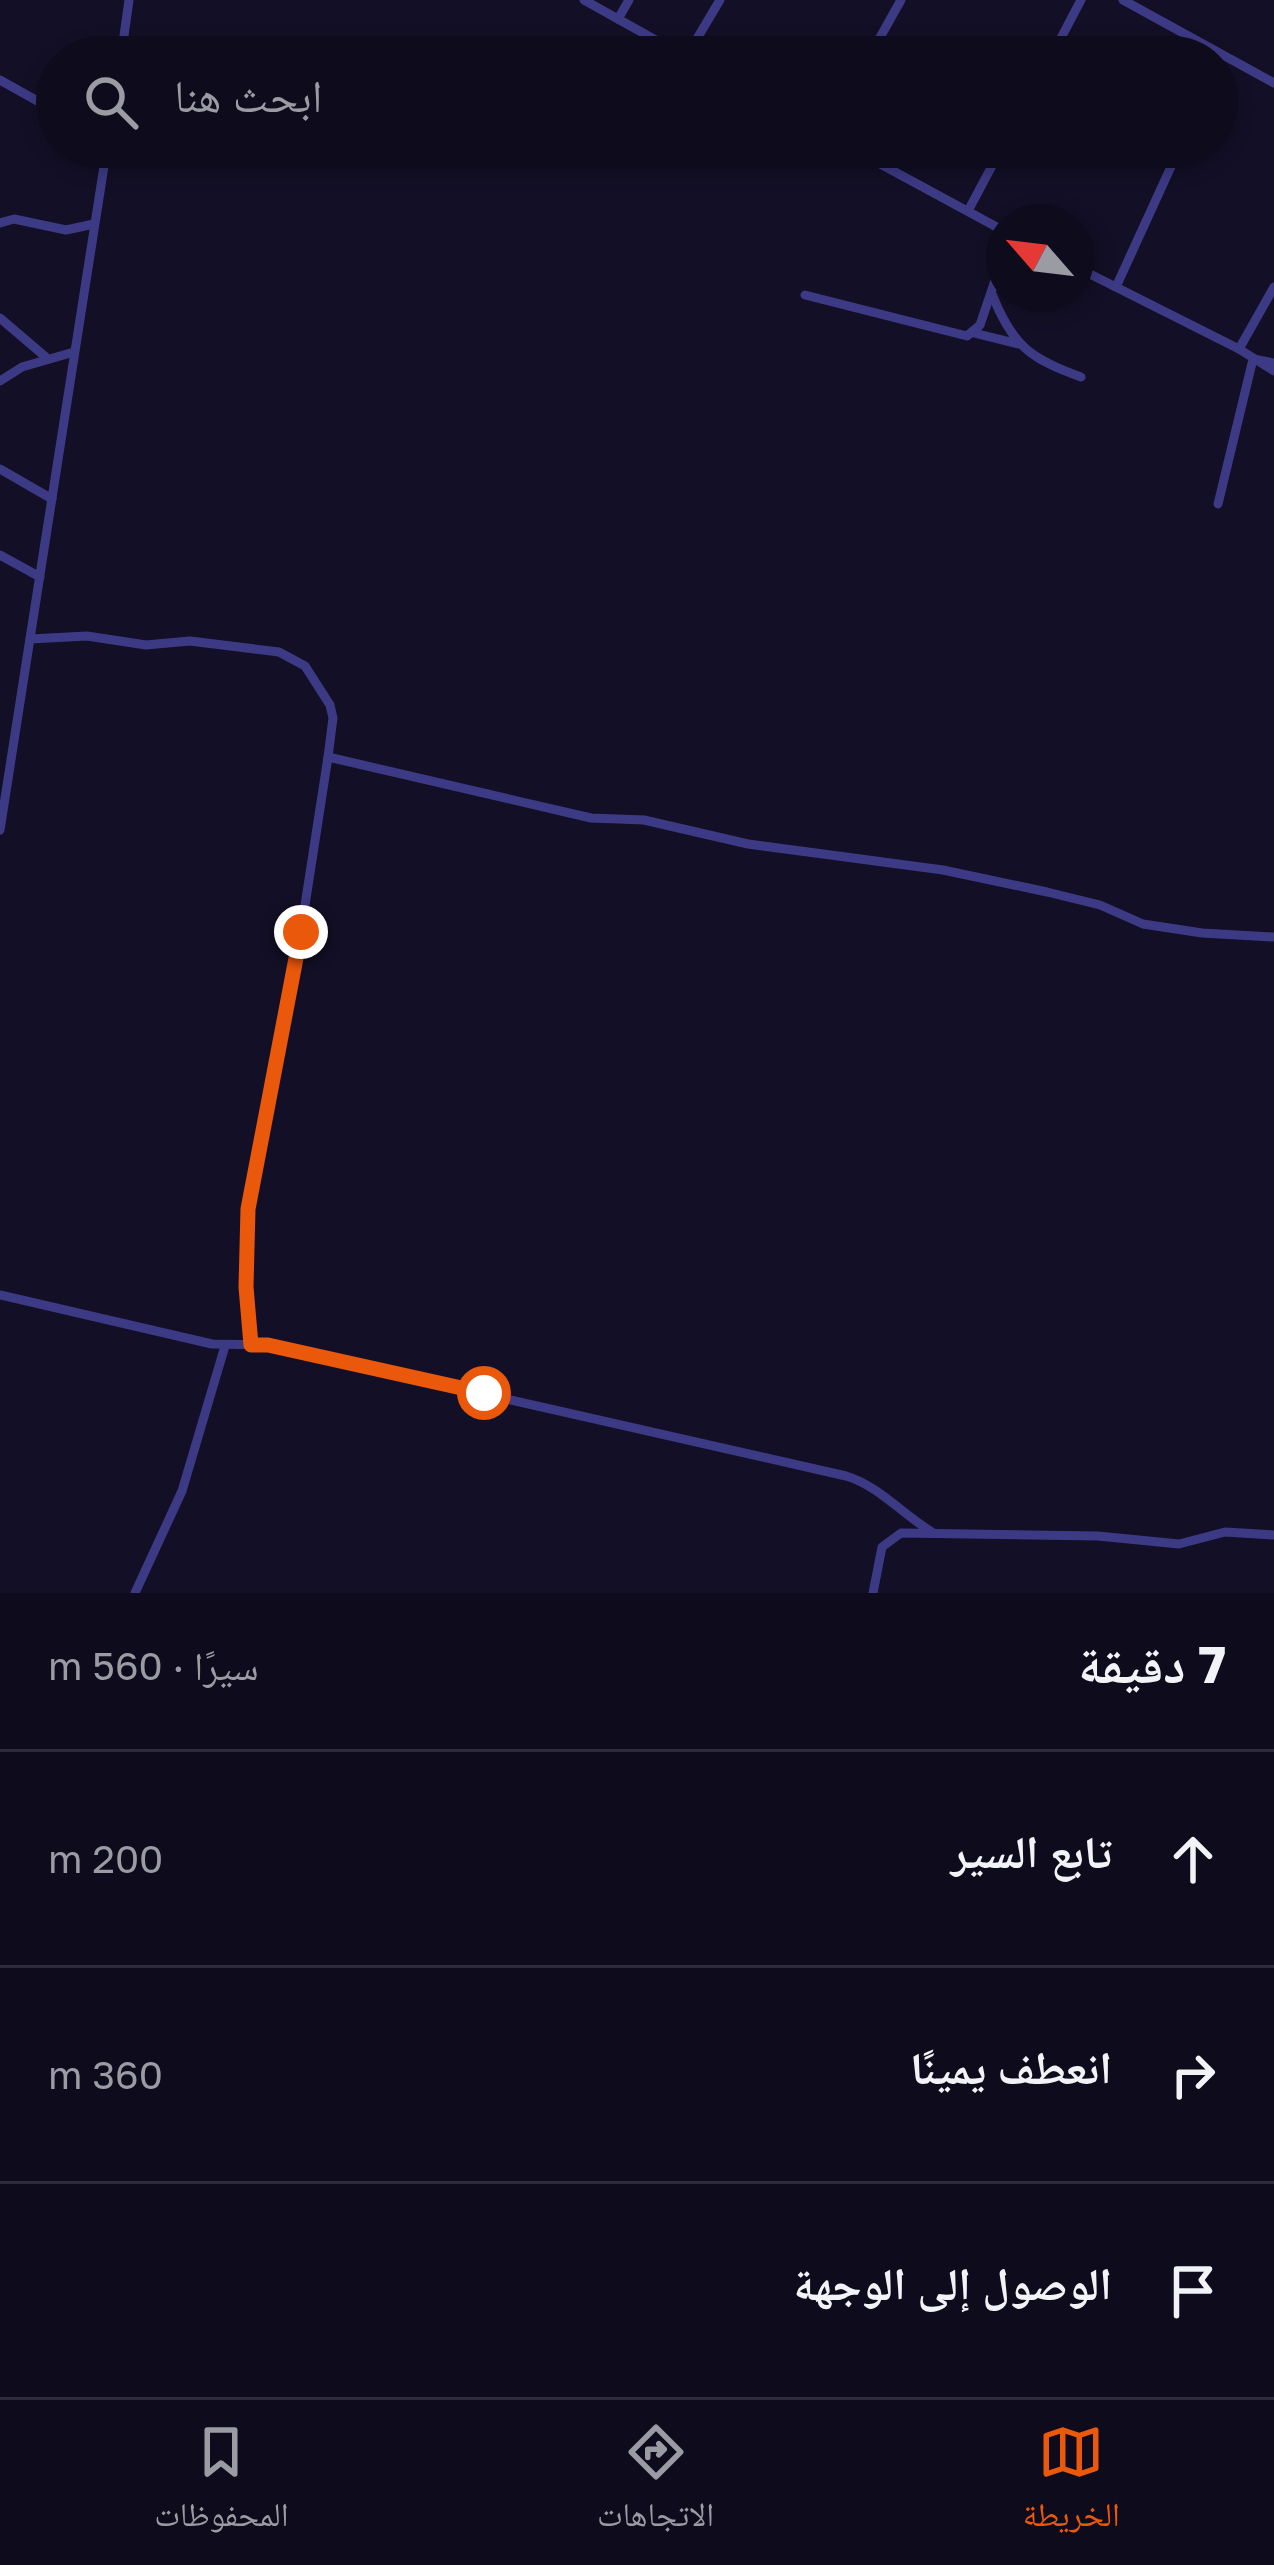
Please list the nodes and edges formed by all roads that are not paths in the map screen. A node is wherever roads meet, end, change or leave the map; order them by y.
1 (130, 0) edge
2 (584, 0) edge
3 (629, 0) edge
4 (720, 0) edge
5 (901, 0) edge
6 (1081, 0) edge
7 (1123, 0) edge
8 (618, 19) junction
9 (124, 36) edge
10 (648, 36) edge
11 (699, 36) edge
12 (881, 36) edge
13 (1062, 36) edge
14 (1188, 36) edge
15 (1238, 63) edge
16 (0, 80) edge
17 (1274, 83) edge
18 (36, 100) edge
19 (103, 168) edge
20 (888, 168) edge
21 (992, 168) edge
22 (1170, 168) edge
23 (968, 211) junction
24 (986, 221) edge
25 (0, 223) edge
26 (94, 224) junction
27 (1094, 276) edge
28 (1116, 287) junction
29 (1274, 287) edge
30 (805, 295) dead end
31 (986, 307) edge
32 (1001, 312) edge
33 (0, 318) edge
34 (974, 333) junction
35 (1018, 344) junction
36 (1239, 349) junction
37 (74, 352) junction
38 (48, 358) junction
39 (1253, 359) junction
40 (1274, 367) edge
41 (1081, 376) dead end
42 (0, 381) edge
43 (0, 469) edge
44 (52, 499) junction
45 (1218, 504) dead end
46 (0, 555) edge
47 (40, 577) junction
48 (30, 639) junction
49 (328, 757) junction
50 (0, 830) edge
51 (1274, 938) edge
52 (0, 1295) edge
53 (251, 1345) junction
54 (226, 1346) junction
55 (932, 1532) junction
56 (1274, 1535) edge
57 (135, 1593) edge
58 (872, 1593) edge

1 - 9 street
2 - 8 street
3 - 8 street
4 - 11 street
5 - 12 street
6 - 13 street
7 - 14 street
8 - 10 street
15 - 17 street
16 - 18 street
19 - 26 street
20 - 23 street
21 - 23 street
22 - 28 street
23 - 24 street
25 - 26 street
26 - 37 street
27 - 28 street
28 - 36 street
29 - 36 street
30 - 34 street
31 - 34 street
32 - 35 street
33 - 38 street
34 - 35 street
35 - 41 street
36 - 39 street
37 - 38 street
37 - 44 street
38 - 42 street
39 - 40 street
39 - 45 street
43 - 44 street
44 - 47 street
46 - 47 street
47 - 48 street
48 - 49 street
48 - 50 street
49 - 51 street
49 - 53 street
52 - 54 street
53 - 54 street
53 - 55 street
54 - 57 street
55 - 56 street
55 - 58 street

